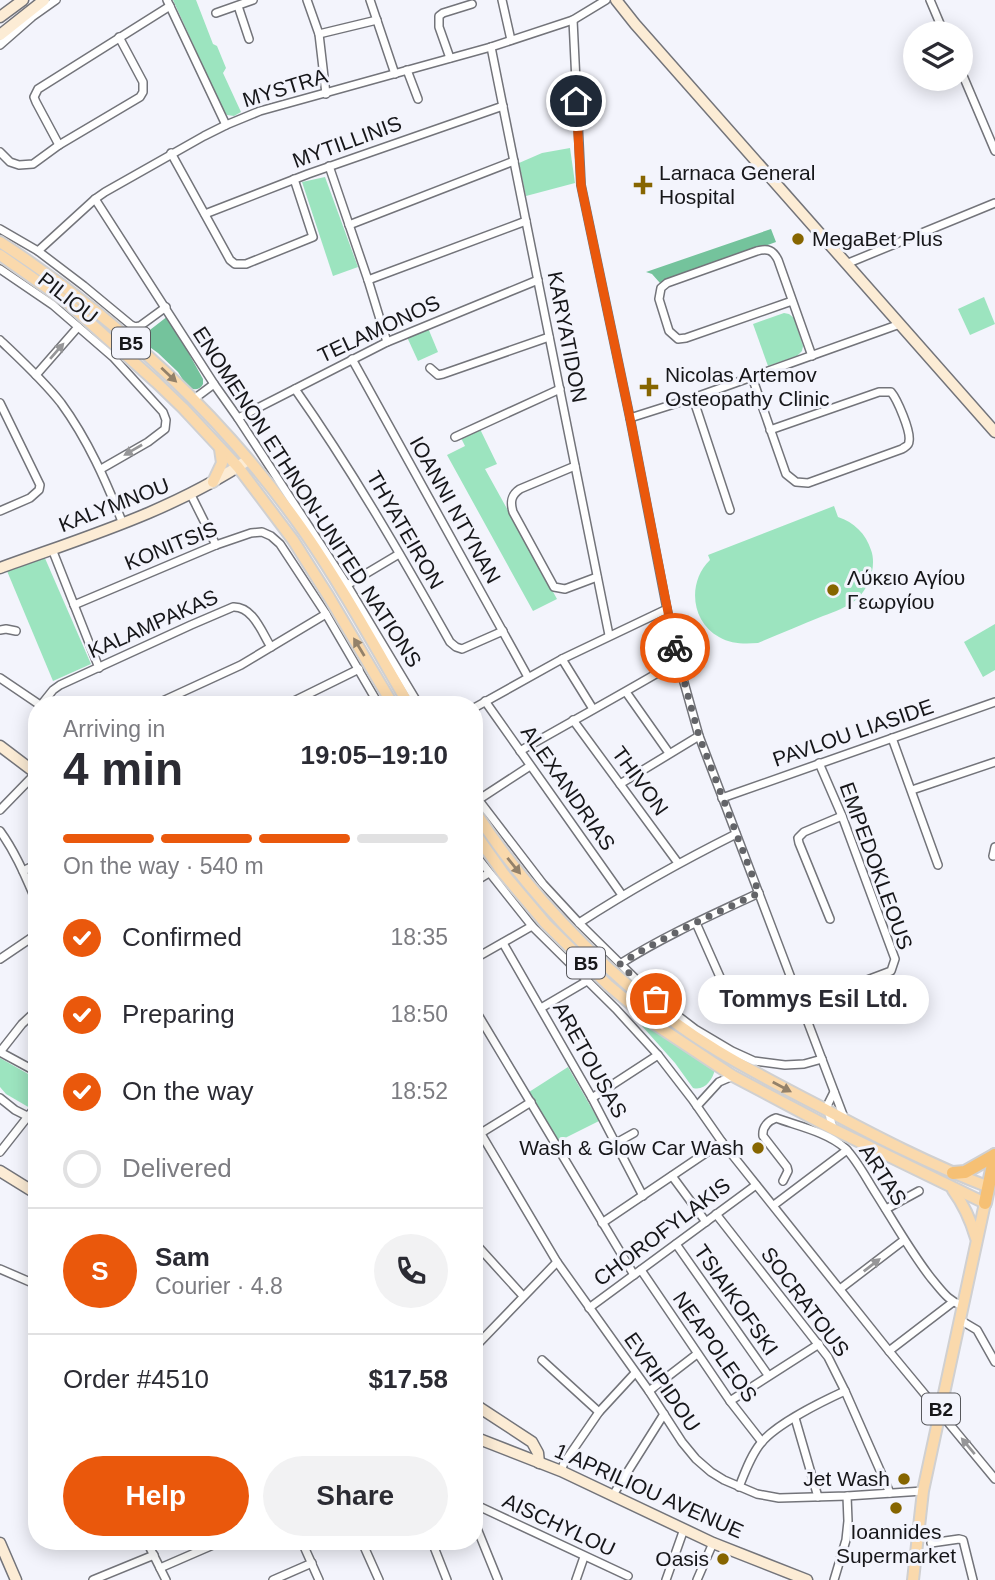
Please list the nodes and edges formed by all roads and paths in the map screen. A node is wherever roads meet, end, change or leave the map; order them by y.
1 (23, 0) edge
2 (44, 0) edge
3 (56, 0) edge
4 (253, 0) edge
5 (307, 0) edge
6 (370, 0) edge
7 (502, 0) edge
8 (606, 0) edge
9 (616, 0) edge
10 (930, 0) edge
11 (169, 3) edge
12 (472, 4) dead end
13 (237, 6) junction
14 (216, 13) dead end
15 (0, 17) edge
16 (377, 20) junction
17 (573, 20) junction
18 (939, 21) edge
19 (0, 34) edge
20 (319, 34) junction
21 (119, 37) junction
22 (249, 39) dead end
23 (511, 40) junction
24 (0, 45) edge
25 (491, 47) junction
26 (450, 58) junction
27 (407, 70) junction
28 (395, 74) junction
29 (970, 91) edge
30 (326, 94) junction
31 (418, 99) dead end
32 (503, 106) junction
33 (226, 125) junction
34 (59, 145) junction
35 (995, 151) edge
36 (0, 152) edge
37 (171, 153) junction
38 (514, 161) junction
39 (329, 166) junction
40 (294, 179) junction
41 (95, 198) junction
42 (995, 203) edge
43 (205, 214) junction
44 (526, 221) junction
45 (349, 225) junction
46 (0, 229) edge
47 (0, 242) edge
48 (38, 251) junction
49 (0, 255) edge
50 (846, 264) junction
51 (0, 269) edge
52 (368, 280) junction
53 (538, 280) junction
54 (792, 302) junction
55 (166, 307) junction
56 (900, 324) junction
57 (78, 327) junction
58 (549, 337) junction
59 (0, 340) edge
60 (387, 342) junction
61 (812, 356) junction
62 (352, 359) junction
63 (430, 368) dead end
64 (36, 375) junction
65 (752, 377) junction
66 (214, 384) junction
67 (295, 389) junction
68 (559, 389) junction
69 (693, 398) junction
70 (194, 400) junction
71 (0, 403) edge
72 (238, 418) junction
73 (630, 418) junction
74 (770, 430) junction
75 (995, 432) edge
76 (455, 437) dead end
77 (220, 448) junction
78 (248, 460) junction
79 (575, 466) junction
80 (237, 467) junction
81 (101, 469) junction
82 (213, 482) junction
83 (191, 495) junction
84 (730, 510) dead end
85 (0, 511) edge
86 (123, 524) junction
87 (216, 545) junction
88 (52, 550) junction
89 (399, 554) junction
90 (1, 565) edge
91 (597, 578) junction
92 (347, 585) junction
93 (74, 605) junction
94 (667, 609) junction
95 (326, 614) junction
96 (0, 630) edge
97 (16, 631) dead end
98 (503, 631) junction
99 (609, 635) junction
100 (271, 647) junction
101 (562, 659) junction
102 (678, 661) junction
103 (99, 668) junction
104 (359, 669) junction
105 (528, 677) junction
106 (0, 678) edge
107 (626, 692) junction
108 (48, 696) edge
109 (174, 696) edge
110 (306, 696) edge
111 (374, 696) edge
112 (388, 696) edge
113 (404, 696) edge
114 (414, 696) edge
115 (28, 697) edge
116 (485, 701) joint
117 (995, 702) edge
118 (593, 709) junction
119 (573, 720) junction
120 (699, 736) junction
121 (892, 738) junction
122 (0, 746) edge
123 (520, 751) junction
124 (669, 753) junction
125 (995, 762) edge
126 (819, 763) junction
127 (530, 765) junction
128 (28, 767) edge
129 (28, 781) edge
130 (620, 784) junction
131 (912, 790) junction
132 (483, 796) edge
133 (722, 797) junction
134 (0, 810) edge
135 (483, 810) edge
136 (483, 813) edge
137 (842, 816) junction
138 (0, 831) edge
139 (736, 835) junction
140 (483, 845) edge
141 (995, 847) edge
142 (993, 856) dead end
143 (678, 863) junction
144 (483, 865) edge
145 (938, 865) dead end
146 (28, 868) edge
147 (23, 871) junction
148 (489, 873) junction
149 (483, 877) edge
150 (28, 882) edge
151 (759, 893) junction
152 (622, 895) junction
153 (830, 919) dead end
154 (579, 923) junction
155 (696, 923) junction
156 (532, 926) junction
157 (28, 940) edge
158 (503, 943) junction
159 (483, 954) edge
160 (0, 959) edge
161 (620, 964) junction
162 (587, 981) junction
163 (732, 1004) dead end
164 (801, 1005) junction
165 (541, 1008) junction
166 (28, 1018) edge
167 (483, 1023) edge
168 (0, 1052) edge
169 (658, 1055) junction
170 (822, 1059) junction
171 (28, 1067) edge
172 (720, 1069) junction
173 (733, 1076) junction
174 (719, 1082) junction
175 (834, 1092) junction
176 (0, 1098) edge
177 (592, 1098) junction
178 (531, 1102) junction
179 (697, 1106) junction
180 (828, 1111) junction
181 (28, 1116) edge
182 (28, 1117) edge
183 (846, 1121) junction
184 (833, 1129) junction
185 (483, 1132) edge
186 (634, 1133) dead end
187 (483, 1136) edge
188 (722, 1142) junction
189 (616, 1143) junction
190 (847, 1150) junction
191 (0, 1152) edge
192 (995, 1155) edge
193 (0, 1171) edge
194 (953, 1173) junction
195 (672, 1176) junction
196 (783, 1181) dead end
197 (756, 1185) junction
198 (28, 1188) edge
199 (951, 1188) junction
200 (992, 1188) edge
201 (919, 1191) dead end
202 (643, 1196) junction
203 (990, 1204) edge
204 (774, 1205) junction
205 (886, 1209) junction
206 (716, 1214) junction
207 (706, 1222) junction
208 (602, 1223) junction
209 (904, 1240) junction
210 (977, 1242) junction
211 (676, 1244) junction
212 (483, 1254) edge
213 (556, 1262) junction
214 (0, 1269) edge
215 (638, 1273) junction
216 (28, 1281) edge
217 (841, 1289) junction
218 (523, 1296) junction
219 (958, 1304) junction
220 (589, 1308) junction
221 (960, 1320) junction
222 (483, 1333) edge
223 (819, 1344) junction
224 (889, 1351) junction
225 (697, 1354) junction
226 (542, 1360) dead end
227 (995, 1361) edge
228 (635, 1373) junction
229 (768, 1375) junction
230 (649, 1391) junction
231 (845, 1391) junction
232 (730, 1401) junction
233 (483, 1410) edge
234 (599, 1412) junction
235 (940, 1413) junction
236 (664, 1414) junction
237 (795, 1418) junction
238 (483, 1441) edge
239 (762, 1442) junction
240 (539, 1463) junction
241 (561, 1471) junction
242 (995, 1479) edge
243 (739, 1487) junction
244 (923, 1492) junction
245 (890, 1493) junction
246 (613, 1495) junction
247 (847, 1496) junction
248 (818, 1497) junction
249 (483, 1508) edge
250 (684, 1530) junction
251 (0, 1543) edge
252 (483, 1543) edge
253 (931, 1543) dead end
254 (713, 1544) junction
255 (151, 1550) edge
256 (202, 1550) edge
257 (306, 1550) edge
258 (366, 1550) edge
259 (435, 1550) edge
260 (154, 1555) junction
261 (584, 1557) junction
262 (312, 1563) junction
263 (160, 1568) junction
264 (628, 1576) dead end
265 (787, 1577) edge
266 (16, 1580) edge
267 (93, 1580) edge
268 (166, 1580) edge
269 (273, 1580) edge
270 (319, 1580) edge
271 (379, 1580) edge
272 (446, 1580) edge
273 (498, 1580) edge
274 (576, 1580) edge
275 (666, 1580) edge
276 (697, 1580) edge
277 (807, 1580) edge
278 (834, 1580) edge
279 (913, 1580) edge
280 (973, 1580) edge

1 - 15 street
2 - 19 street
3 - 24 street
4 - 13 street
5 - 20 street
6 - 16 street
7 - 23 street
8 - 17 street, MYSTRA
9 - 50 street
10 - 18 street
11 - 21 street
11 - 33 street
12 - 26 street
13 - 14 street
13 - 22 street
16 - 20 street
16 - 28 street
17 - 23 street, MYSTRA
17 - 73 street
20 - 30 street
21 - 34 street
21 - 34 street
23 - 25 street, MYSTRA
25 - 26 street, MYSTRA
25 - 32 street, KARYATIDON
26 - 27 street, MYSTRA
27 - 28 street, MYSTRA
27 - 31 street
28 - 30 street, MYSTRA
29 - 35 street
30 - 33 street, MYSTRA
32 - 38 street, KARYATIDON
32 - 39 street, MYTILLINIS
33 - 37 street, MYSTRA
34 - 36 street
37 - 41 street, MYSTRA
37 - 43 street
38 - 44 street, KARYATIDON
38 - 45 street
39 - 40 street, MYTILLINIS
39 - 45 street
40 - 43 street, MYTILLINIS
40 - 43 street
41 - 48 street, MYSTRA
41 - 55 street, ENOMENON ETHNON-UNITED NATIONS
42 - 50 street
44 - 52 street
44 - 53 street, KARYATIDON
45 - 52 street
46 - 48 street
47 -> 70 main road, B5
48 - 55 street
49 - 77 main road, B5
50 - 56 street
51 - 57 street, PILIOU
52 - 60 street
53 - 58 street, KARYATIDON
53 - 60 street, TELAMONOS
54 - 54 street
54 - 61 street
55 - 66 street, ENOMENON ETHNON-UNITED NATIONS
56 - 61 street
56 - 75 street
64 -> 57 street
57 -> 81 street, PILIOU
58 - 63 street
58 - 68 street, KARYATIDON
59 - 64 street
60 - 62 street, TELAMONOS
61 - 65 street
62 - 67 street, TELAMONOS
62 - 98 street, IOANNI NTYNAN
64 - 81 street
65 - 69 street
65 - 74 street
66 - 70 street
66 - 72 street, ENOMENON ETHNON-UNITED NATIONS
67 - 72 street, TELAMONOS
67 - 89 street, THYATEIRON
68 - 76 street
68 - 79 street, KARYATIDON
69 - 73 street
69 - 84 street
70 - 78 main road, B5
71 - 85 street
72 - 92 street, ENOMENON ETHNON-UNITED NATIONS
73 - 94 street
74 - 74 street
77 - 80 main road, B5
77 - 82 main road
78 - 80 street, KALYMNOU
78 - 113 main road, B5
79 - 91 street, KARYATIDON
79 - 91 street
80 - 82 street, KALYMNOU
112 -> 80 main road, B5
81 - 86 street
82 - 83 street, KALYMNOU
83 - 86 street, KALYMNOU
83 - 87 street
86 - 88 street, KALYMNOU
87 - 93 street, KONITSIS
87 - 95 street, KONITSIS
88 - 90 street, KALYMNOU
88 - 93 street
89 - 92 street
89 - 98 street, THYATEIRON
91 - 99 street, KARYATIDON
92 - 114 street, ENOMENON ETHNON-UNITED NATIONS
93 - 103 street
94 - 99 street
94 - 102 street
95 - 100 street
95 - 104 street
96 - 97 street
98 - 105 street, IOANNI NTYNAN
99 - 101 street
100 - 103 street, KALAMPAKAS
100 - 109 street
101 - 105 street
101 - 118 street
102 - 107 street
102 - 120 street
103 - 108 street, KALAMPAKAS
104 - 110 street
104 - 111 street
105 - 116 street
106 - 115 street
107 - 118 street
107 - 124 street
116 - 123 street, ALEXANDRIAS
117 - 121 street, PAVLOU LIASIDE
118 - 119 street
119 - 123 street
119 - 130 street, THIVON
120 - 124 street
120 - 133 street
121 - 126 street, PAVLOU LIASIDE
121 - 131 street
122 - 128 street
123 - 127 street, ALEXANDRIAS
124 - 130 street
125 - 131 street
126 - 133 street, PAVLOU LIASIDE
126 - 137 street, EMPEDOKLEOUS
127 - 132 street
127 - 152 street, ALEXANDRIAS
129 - 134 street
130 - 143 street, THIVON
131 - 145 street
133 - 139 street
135 - 154 street
136 -> 180 main road, B5
137 - 153 street
137 - 164 street, EMPEDOKLEOUS
138 - 147 street
139 - 143 street
139 - 151 street
140 - 172 main road, B5
141 - 142 street
143 - 152 street
144 - 148 street
146 - 147 street
147 - 150 street
148 - 149 street
148 - 156 street
151 - 155 street
151 - 164 street
152 - 154 street
154 - 161 street
155 - 161 street
155 - 163 street
156 - 158 street
156 - 162 street
157 - 160 street
158 - 159 street
158 - 165 street, ARETOUSAS
161 - 170 street
162 - 165 street
162 - 169 street
164 - 170 street
165 - 177 street, ARETOUSAS
166 - 168 street
167 - 178 street, NEAPOLEOS
168 - 171 street
169 - 177 street
169 - 179 street
170 - 175 street
172 - 173 main road, B5
172 - 174 street
173 - 174 street
173 - 184 main road, B5
174 - 179 street
175 - 180 street
175 - 183 street
176 - 181 street
177 - 189 street, ARETOUSAS
178 - 185 street
178 - 208 street, NEAPOLEOS
179 - 188 street
180 - 183 main road, B5
180 - 184 street
182 - 191 street
183 - 194 main road, B5
184 - 199 main road, B5
186 - 189 street
187 - 213 street, EVRIPIDOU
188 - 195 street
188 - 197 street
189 - 202 street, ARETOUSAS
190 - 196 street, ARTAS
190 - 204 street
190 - 205 street, ARTAS
192 - 194 highway
192 - 200 highway, B2
193 - 198 street
194 - 200 main road, B5
195 - 202 street
195 - 207 street
197 - 204 street
197 - 206 street, CHOROFYLAKIS
199 - 203 main road, B5
199 - 210 main road
200 - 203 highway, B2
201 - 205 street
202 - 208 street
203 - 210 main road, B2
204 - 217 street
205 - 209 street, ARTAS
206 - 207 street, CHOROFYLAKIS
206 - 223 street, SOCRATOUS
207 - 211 street, CHOROFYLAKIS
208 - 215 street, NEAPOLEOS
217 -> 209 street
209 - 219 street, ARTAS
210 - 219 main road, B2
211 - 215 street, CHOROFYLAKIS
211 - 229 street, TSIAIKOFSKI
212 - 218 street
213 - 218 street
213 - 220 street, EVRIPIDOU
214 - 216 street
215 - 220 street, CHOROFYLAKIS
215 - 225 street, NEAPOLEOS
217 - 224 street
218 - 222 street
219 - 221 main road, B2
219 - 224 street
220 - 228 street, EVRIPIDOU
221 - 227 street
221 - 235 main road, B2
223 - 229 street
223 - 231 street, SOCRATOUS
224 - 235 street
225 - 230 street
225 - 232 street, NEAPOLEOS
226 - 234 street
228 - 230 street, EVRIPIDOU
228 - 234 street
229 - 232 street
230 - 236 street, EVRIPIDOU
231 - 237 street
231 - 245 street, SOCRATOUS
232 - 239 street, NEAPOLEOS
233 - 240 street
234 - 241 street
242 -> 235 street
235 - 244 main road, B2
236 - 243 street, EVRIPIDOU
236 - 246 street
237 - 239 street
237 - 248 street
238 - 240 street, 1 APRILIOU AVENUE
239 - 243 street
240 - 241 street, 1 APRILIOU AVENUE
241 - 246 street, 1 APRILIOU AVENUE
243 - 248 street, EVRIPIDOU
244 - 245 street, EVRIPIDOU
244 - 279 main road, B2
245 - 247 street, EVRIPIDOU
246 - 250 street, 1 APRILIOU AVENUE
247 - 248 street, EVRIPIDOU
247 - 278 street
249 - 261 street, AISCHYLOU
250 - 254 street, 1 APRILIOU AVENUE
250 - 275 street
251 - 266 street
252 - 273 street
253 - 280 street
254 - 265 street, 1 APRILIOU AVENUE
254 - 276 street
255 - 260 street
256 - 263 street
257 - 262 street
258 - 271 street
259 - 272 street
260 - 263 street
260 - 267 street
261 - 264 street, AISCHYLOU
261 - 274 street
262 - 269 street
262 - 270 street
263 - 268 street
265 - 277 street, 1 APRILIOU AVENUE

